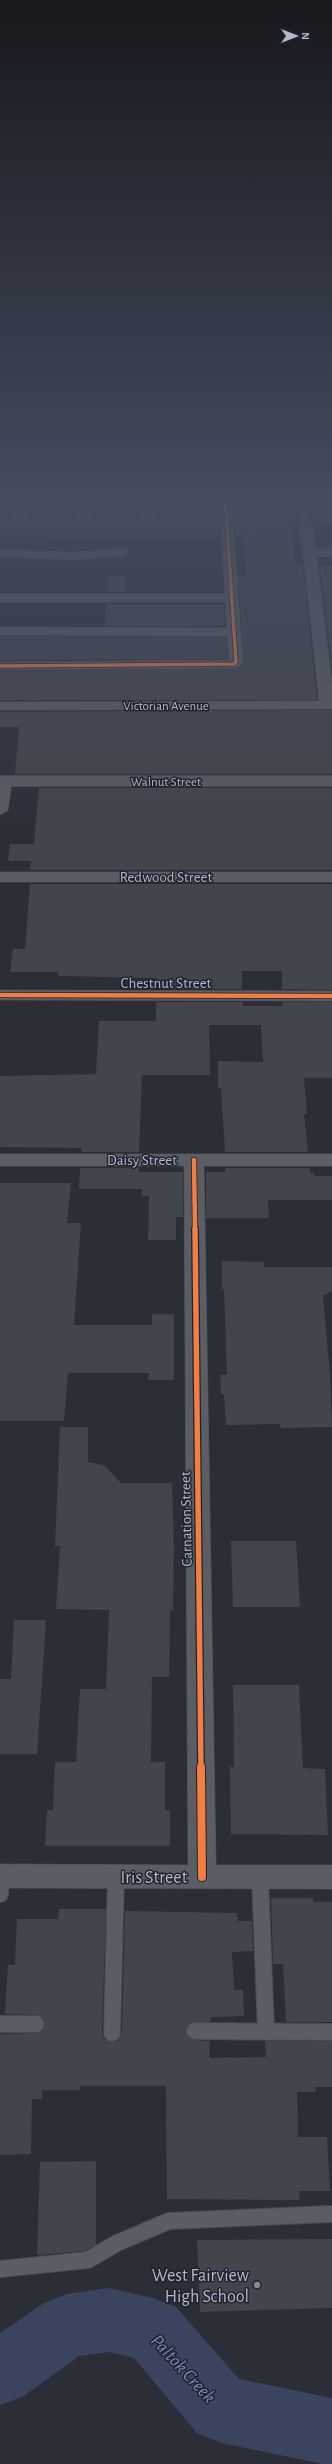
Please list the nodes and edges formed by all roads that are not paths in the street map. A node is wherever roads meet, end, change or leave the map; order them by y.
1 (233, 608) edge
2 (317, 608) edge
3 (0, 631) edge
4 (234, 632) junction
5 (0, 666) edge
6 (330, 705) edge
7 (0, 706) edge
8 (2, 781) edge
9 (332, 781) edge
10 (0, 810) edge
11 (0, 877) edge
12 (332, 877) edge
13 (0, 995) edge
14 (332, 996) edge
15 (0, 1160) edge
16 (194, 1160) junction
17 (332, 1160) edge
18 (116, 1877) junction
19 (202, 1877) junction
20 (260, 1877) junction
21 (332, 1877) edge
22 (0, 1882) edge
23 (0, 2024) edge
24 (36, 2024) dead end
25 (196, 2032) dead end
26 (266, 2032) junction
27 (332, 2032) edge
28 (112, 2033) dead end
29 (332, 2214) edge
30 (0, 2269) edge

1 - 4 street
2 - 6 street
3 - 4 street
4 - 5 street
6 - 7 street, Victorian Avenue
8 - 9 street, Walnut Street
8 - 10 street
11 - 12 street, Redwood Street
13 - 14 street, Chestnut Street
15 - 16 street, Daisy Street
16 - 17 street, Daisy Street
16 - 19 street, Carnation Street
18 - 19 street, Iris Street
18 - 22 street, Iris Street
18 - 28 lane
19 - 20 street, Iris Street
20 - 21 street, Iris Street
20 - 26 lane
23 - 24 lane
25 - 26 lane
26 - 27 lane
29 - 30 lane

